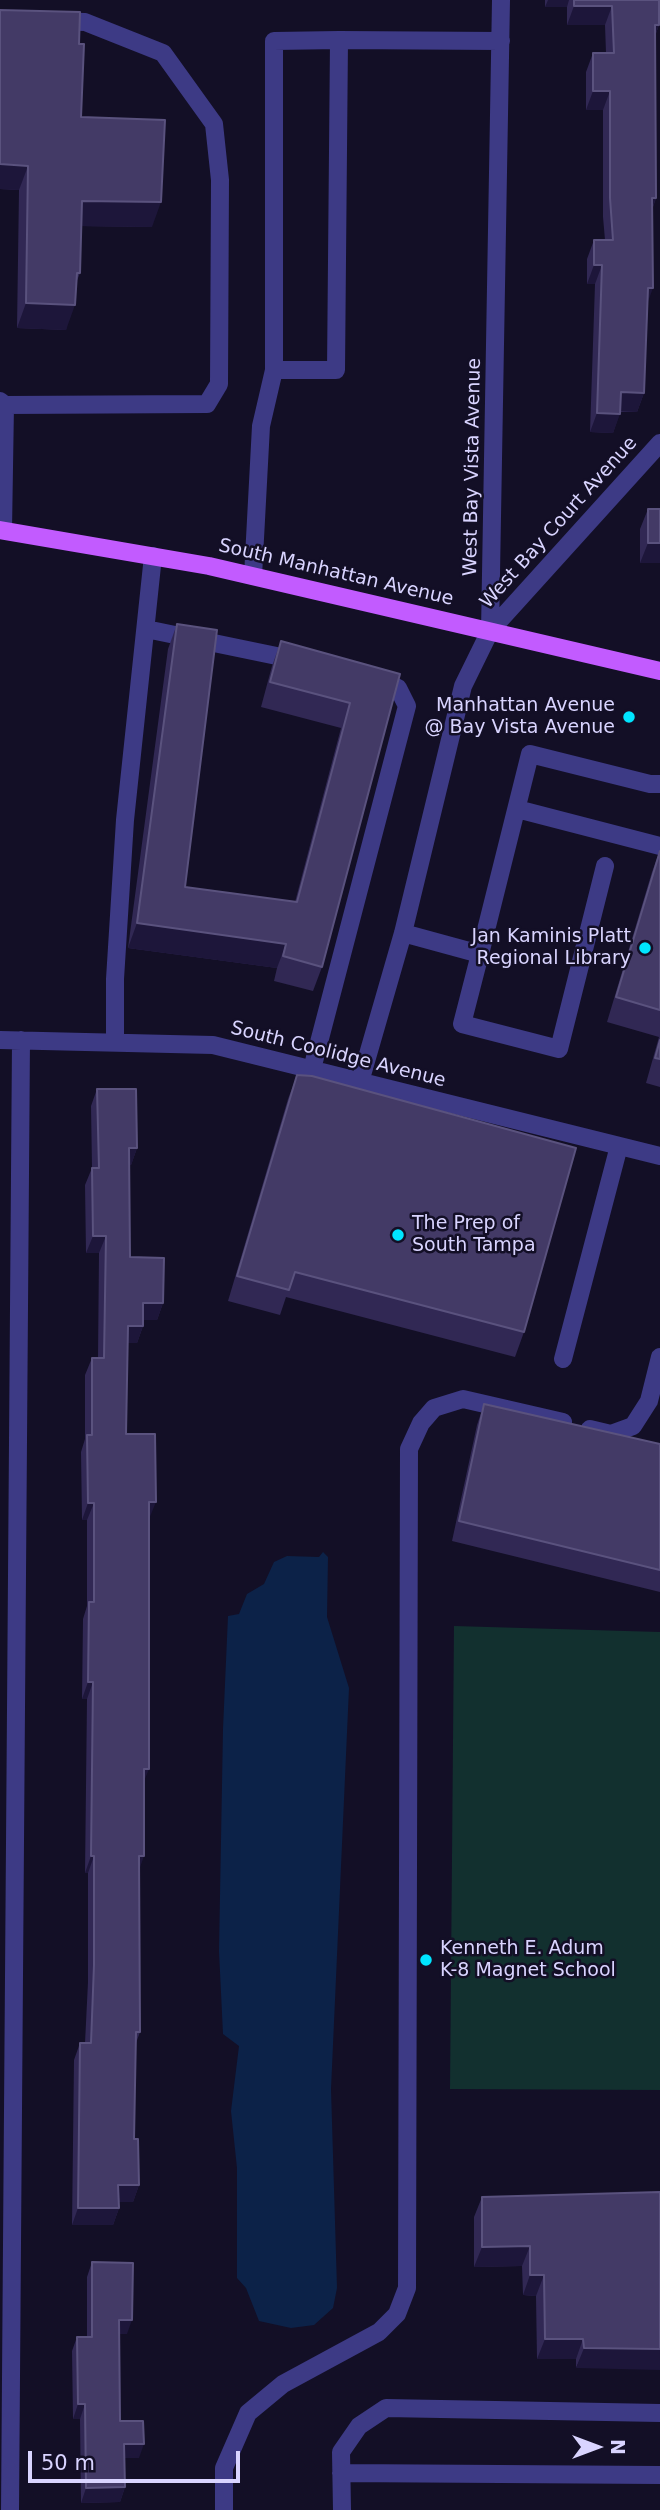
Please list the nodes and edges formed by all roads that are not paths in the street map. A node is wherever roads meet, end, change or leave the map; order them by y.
1 (501, 0) edge
2 (37, 20) edge
3 (339, 40) junction
4 (501, 41) junction
5 (274, 370) junction
6 (3, 403) edge
7 (660, 443) edge
8 (2, 530) edge
9 (153, 556) junction
10 (253, 576) junction
11 (146, 629) junction
12 (490, 631) junction
13 (319, 666) edge
14 (660, 671) edge
15 (359, 677) edge
16 (660, 783) edge
17 (517, 809) junction
18 (660, 846) edge
19 (605, 866) dead end
20 (404, 933) junction
21 (480, 954) junction
22 (0, 1040) edge
23 (21, 1040) junction
24 (115, 1042) junction
25 (312, 1069) junction
26 (360, 1082) junction
27 (619, 1146) junction
28 (660, 1156) edge
29 (660, 1357) edge
30 (563, 1359) dead end
31 (660, 2413) edge
32 (341, 2473) junction
33 (660, 2475) edge
34 (10, 2510) edge
35 (224, 2510) edge
36 (342, 2510) edge

1 - 4 street, West Bay Vista Avenue
2 - 6 street
3 - 4 street
3 - 5 street
3 - 5 street
4 - 12 street, West Bay Vista Avenue
5 - 10 street
6 - 8 street
7 - 12 street, West Bay Court Avenue
8 - 9 main road, South Manhattan Avenue
9 - 10 main road, South Manhattan Avenue
9 - 11 street
10 - 12 main road, South Manhattan Avenue
11 - 13 street
11 - 24 street
12 - 14 main road, South Manhattan Avenue
12 - 20 street, West Bay Vista Avenue
15 - 25 street
16 - 17 street
17 - 18 street
17 - 21 street
19 - 21 street
20 - 21 street
20 - 26 street, West Bay Vista Avenue
22 - 23 street, South Coolidge Avenue
23 - 24 street, South Coolidge Avenue
23 - 34 street
24 - 25 street, South Coolidge Avenue
25 - 26 street, South Coolidge Avenue
26 - 27 street, South Coolidge Avenue
27 - 28 street, South Coolidge Avenue
27 - 30 street
29 - 35 street
31 - 32 street
32 - 33 street
32 - 36 street

